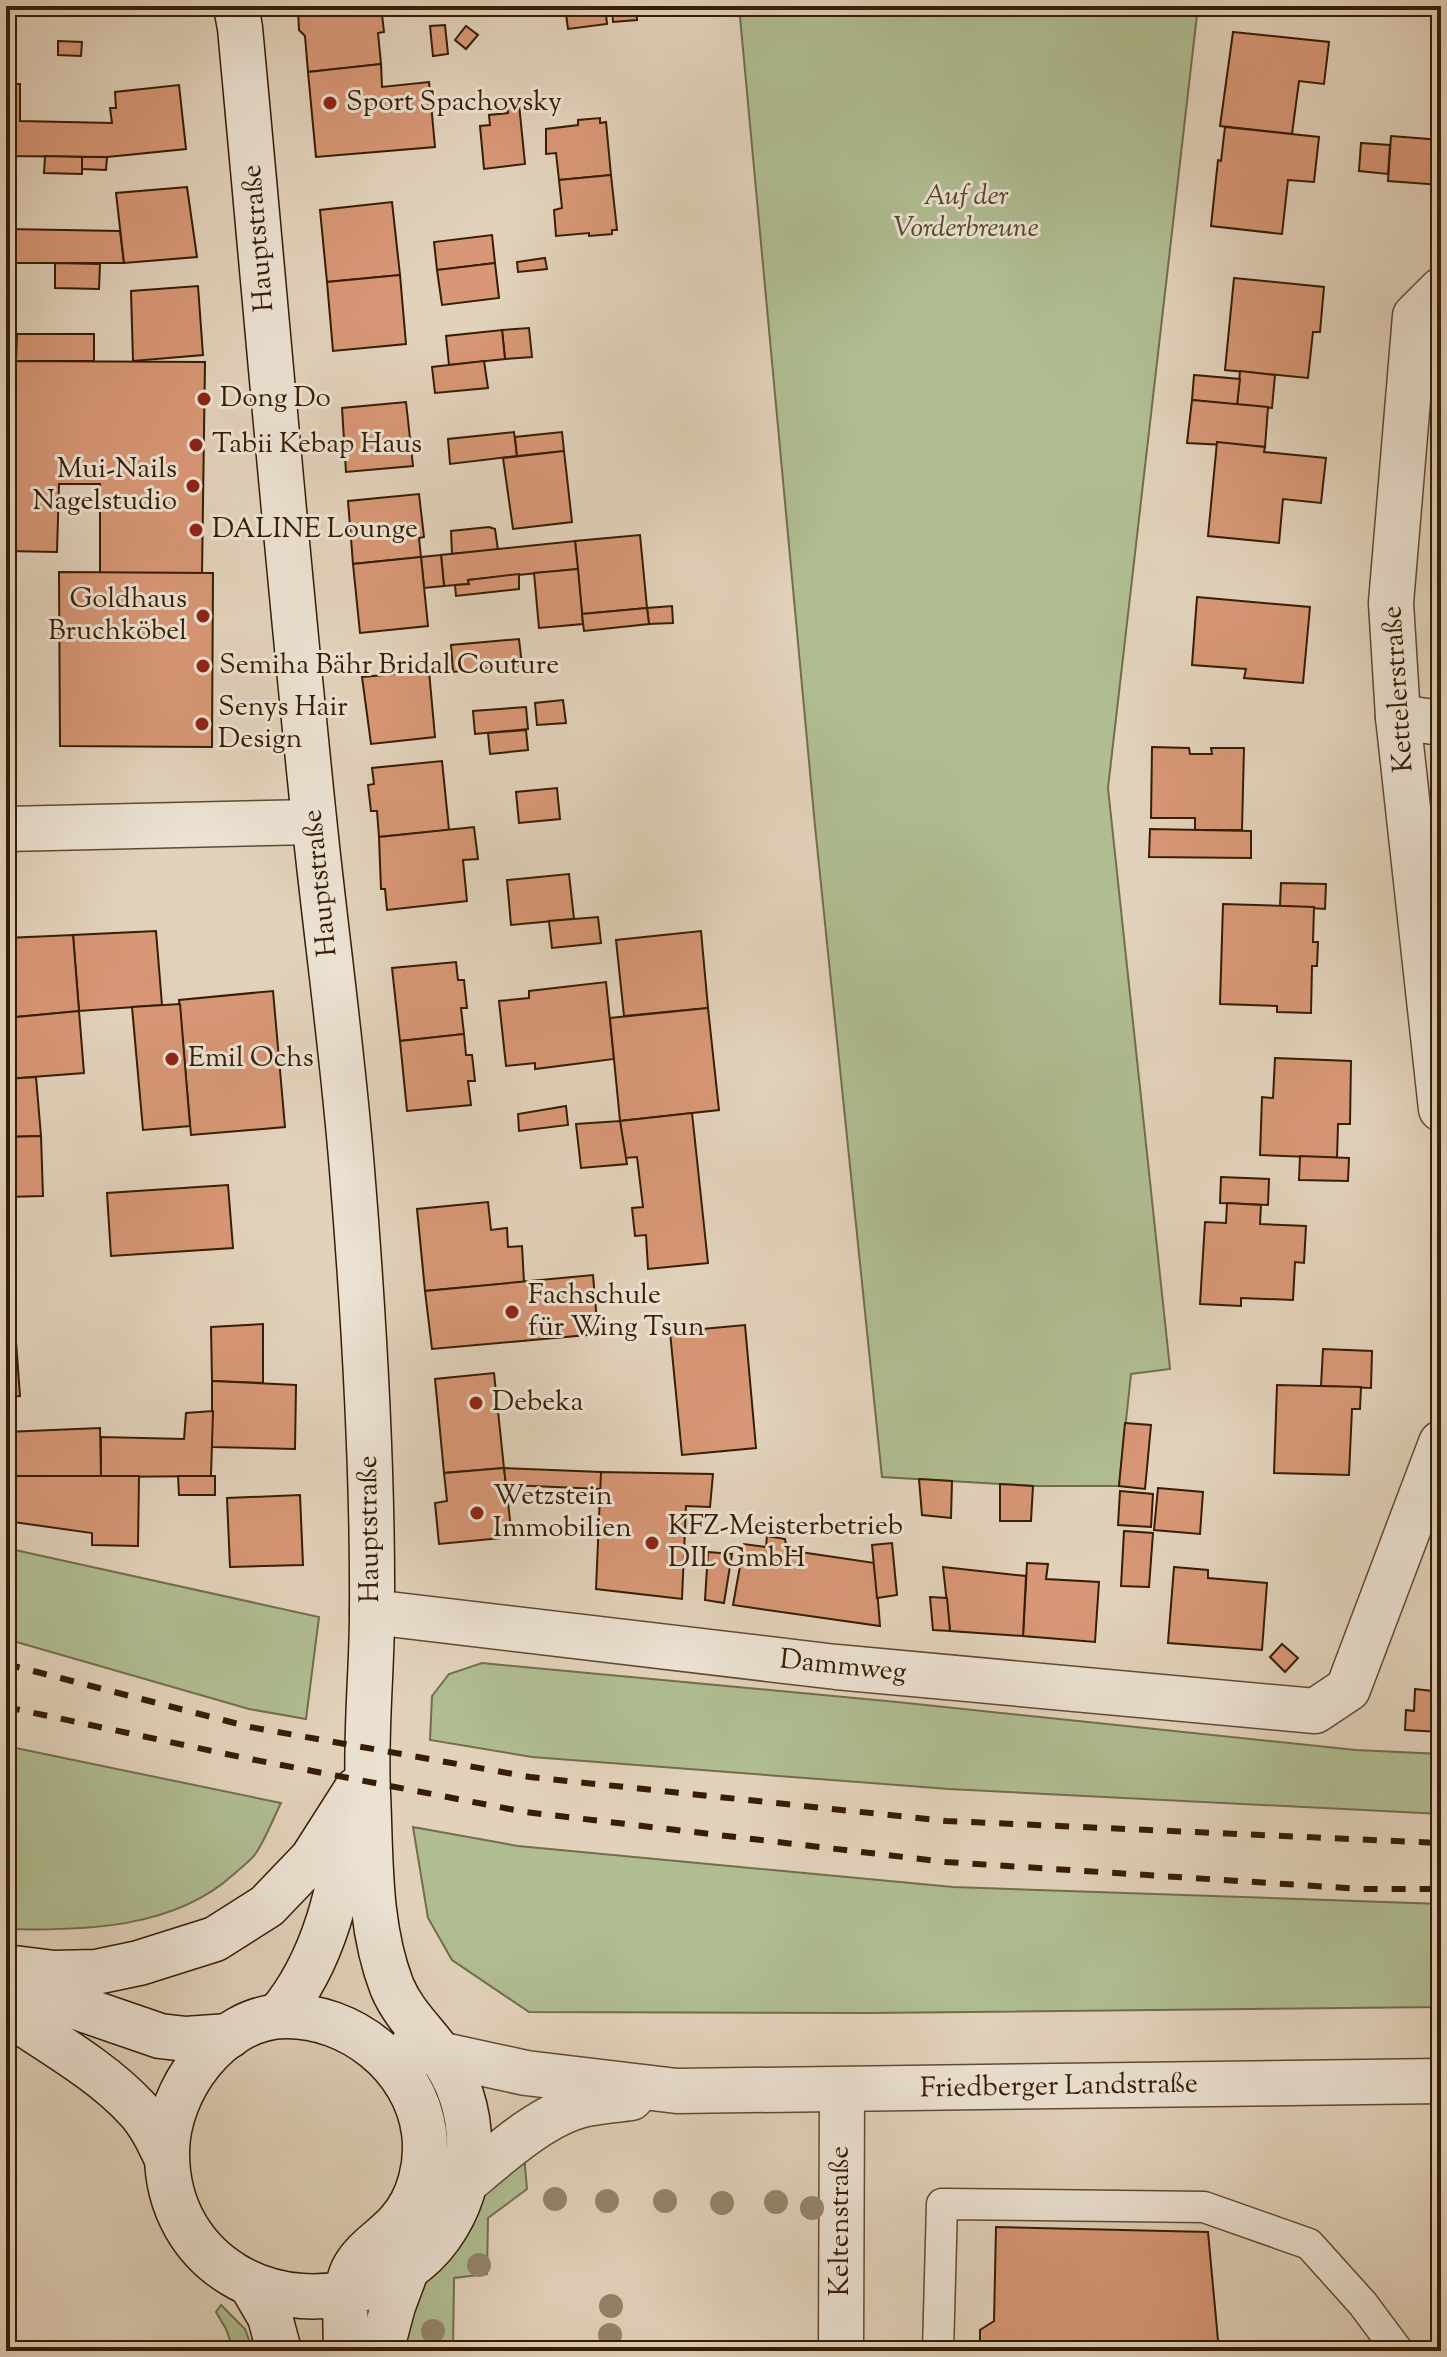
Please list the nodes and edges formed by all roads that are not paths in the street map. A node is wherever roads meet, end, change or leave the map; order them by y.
1 (236, 6) edge
2 (1428, 303) edge
3 (1398, 717) junction
4 (1441, 723) edge
5 (314, 822) junction
6 (6, 829) edge
7 (1441, 1109) edge
8 (1441, 1443) edge
9 (372, 1612) junction
10 (361, 1776) junction
11 (6, 1967) edge
12 (6, 1983) edge
13 (6, 2012) edge
14 (278, 2016) junction
15 (229, 2036) junction
16 (361, 2037) junction
17 (441, 2055) junction
18 (1441, 2081) edge
19 (842, 2090) junction
20 (677, 2091) junction
21 (166, 2157) junction
22 (466, 2182) junction
23 (406, 2271) junction
24 (252, 2286) junction
25 (346, 2295) junction
26 (279, 2351) edge
27 (346, 2351) edge
28 (381, 2351) edge
29 (841, 2351) edge
30 (938, 2351) edge
31 (1398, 2351) edge

1 - 5 main road, Hauptstraße
2 - 3 main road, Kettelerstraße
3 - 4 main road
3 - 7 main road, Kettelerstraße
5 - 6 main road
5 - 9 main road, Hauptstraße
8 - 9 main road, Dammweg
9 - 10 main road, Hauptstraße
10 - 11 main road
10 - 14 main road, Hauptstraße
10 - 17 main road, Hauptstraße
12 - 15 main road, Friedberger Landstraße
13 - 21 main road, Friedberger Landstraße
14 - 15 main road, Friedberger Landstraße
14 - 16 main road, Friedberger Landstraße
15 - 21 main road, Friedberger Landstraße
16 - 17 main road, Friedberger Landstraße
16 - 25 main road, Friedberger Landstraße
17 - 20 main road, Friedberger Landstraße
17 - 22 main road, Friedberger Landstraße
18 - 19 main road, Friedberger Landstraße
19 - 20 main road, Friedberger Landstraße
19 - 29 main road, Keltenstraße
20 - 22 main road, Friedberger Landstraße
21 - 24 main road, Friedberger Landstraße
22 - 23 main road, Friedberger Landstraße
23 - 25 main road, Friedberger Landstraße
23 - 28 main road
24 - 25 main road
24 - 26 main road
25 - 27 main road
30 - 31 lane

